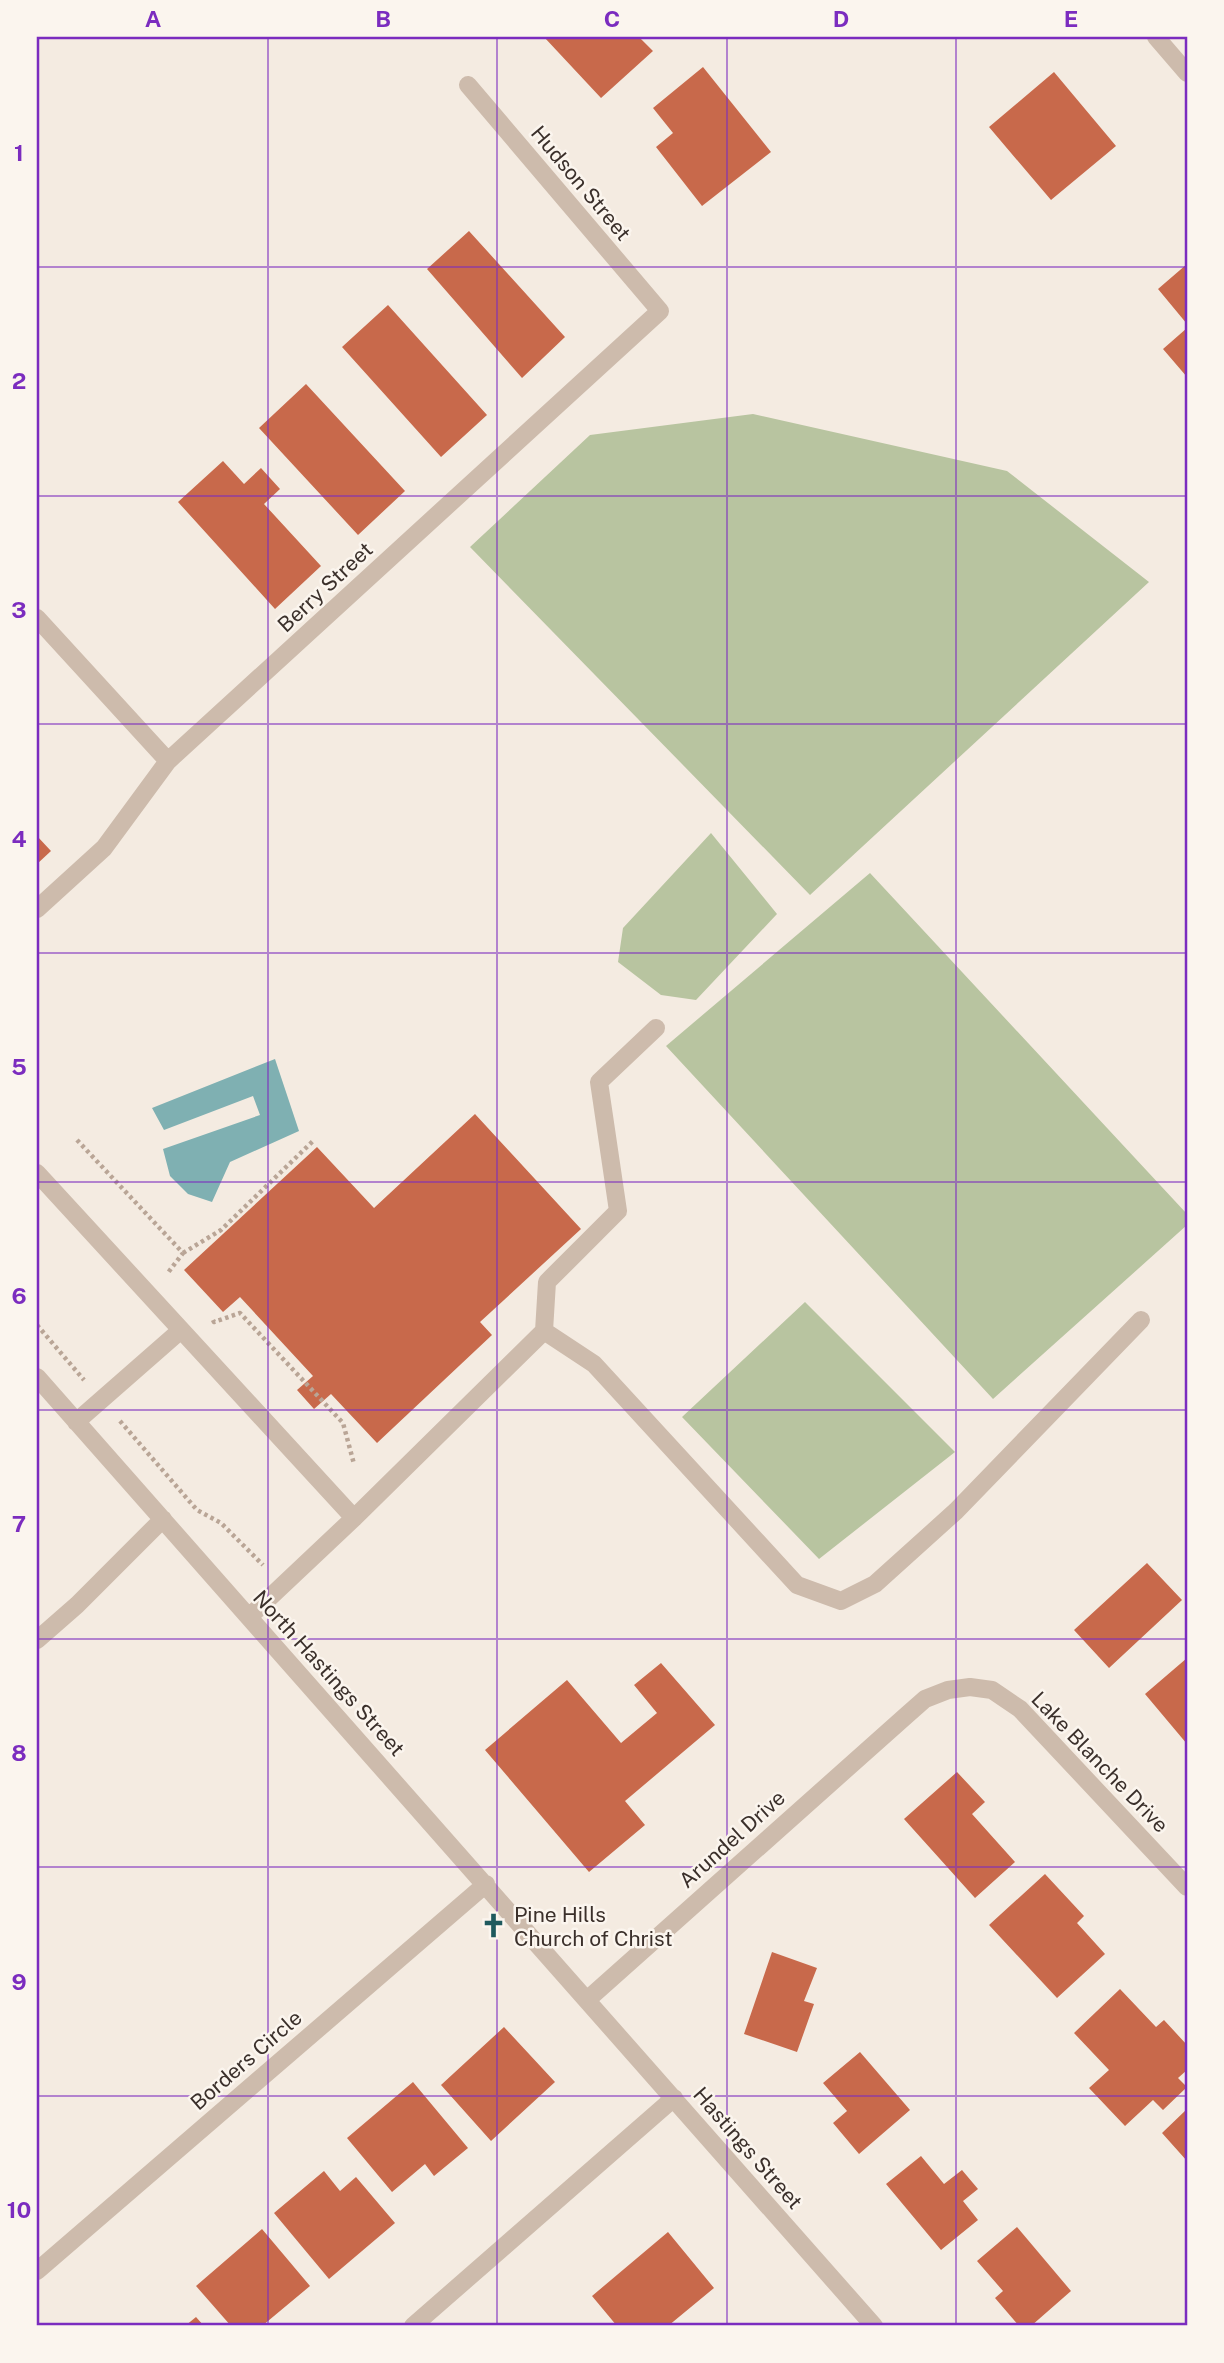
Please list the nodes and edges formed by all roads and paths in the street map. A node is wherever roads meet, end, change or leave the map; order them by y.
1 (1156, 37) edge
2 (1187, 74) edge
3 (468, 85) dead end
4 (660, 311) joint
5 (37, 618) edge
6 (168, 761) junction
7 (37, 909) edge
8 (656, 1028) dead end
9 (77, 1140) dead end
10 (313, 1141) dead end
11 (37, 1173) edge
12 (183, 1253) junction
13 (176, 1283) dead end
14 (209, 1316) dead end
15 (1141, 1320) dead end
16 (37, 1325) edge
17 (181, 1330) junction
18 (544, 1331) junction
19 (37, 1377) edge
20 (102, 1399) junction
21 (76, 1422) junction
22 (354, 1464) dead end
23 (354, 1518) junction
24 (163, 1519) junction
25 (267, 1570) dead end
26 (249, 1617) junction
27 (37, 1640) edge
28 (970, 1687) joint
29 (486, 1884) junction
30 (1187, 1887) edge
31 (587, 2000) junction
32 (674, 2098) junction
33 (37, 2271) edge
34 (413, 2326) edge
35 (874, 2326) edge

1 - 2 street
3 - 4 street, Hudson Street
4 - 6 street, Berry Street
5 - 6 street
6 - 7 street, Berry Street
8 - 18 street
9 - 12 path
10 - 12 path
11 - 17 street
12 - 13 path
14 - 22 path
15 - 18 street
16 - 20 path
17 - 20 street
17 - 23 street
18 - 23 street
19 - 21 street, North Hastings Street
20 - 21 street
20 - 25 path
21 - 24 street, North Hastings Street
23 - 26 street
24 - 26 street, North Hastings Street
24 - 27 street
26 - 29 street, North Hastings Street
28 - 30 street, Lake Blanche Drive
28 - 31 street, Arundel Drive
29 - 31 street, North Hastings Street
29 - 33 street, Borders Circle
31 - 32 street, Hastings Street
32 - 34 street
32 - 35 street, Hastings Street

